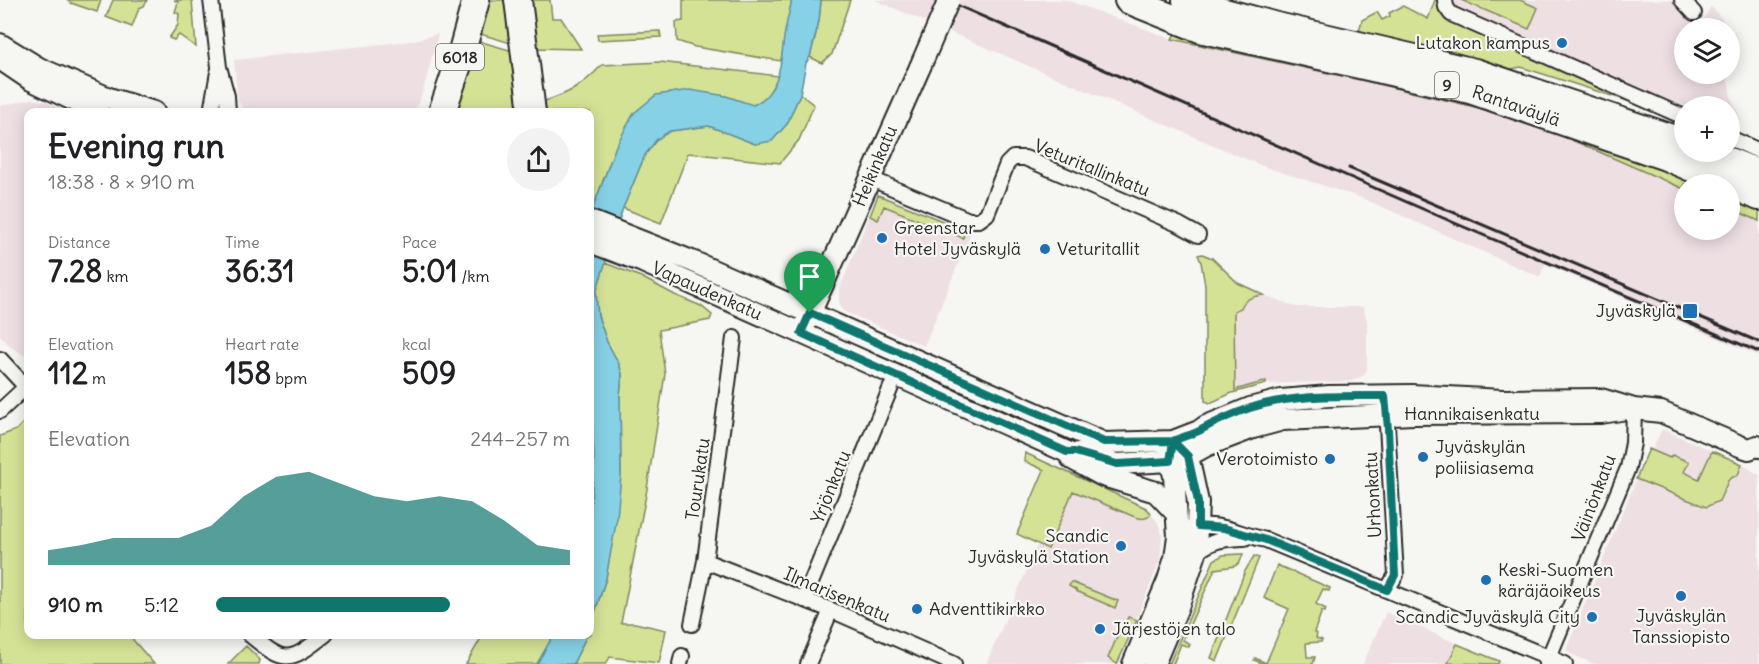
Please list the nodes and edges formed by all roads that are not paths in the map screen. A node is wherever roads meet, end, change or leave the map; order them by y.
1 (211, 0) edge
2 (476, 0) edge
3 (518, 0) edge
4 (948, 0) edge
5 (1128, 0) edge
6 (1186, 0) edge
7 (1445, 0) edge
8 (1682, 0) edge
9 (1694, 13) dead end
10 (0, 44) edge
11 (0, 59) edge
12 (219, 67) junction
13 (90, 108) edge
14 (141, 108) edge
15 (212, 108) edge
16 (228, 108) edge
17 (443, 108) edge
18 (532, 108) edge
19 (1674, 113) edge
20 (1674, 139) edge
21 (1740, 142) edge
22 (1759, 151) edge
23 (1732, 162) edge
24 (1759, 173) edge
25 (870, 178) junction
26 (1759, 197) edge
27 (594, 223) edge
28 (1198, 235) dead end
29 (594, 244) edge
30 (810, 313) junction
31 (801, 333) junction
32 (734, 338) dead end
33 (0, 359) edge
34 (24, 383) edge
35 (891, 387) dead end
36 (24, 390) edge
37 (1386, 405) junction
38 (1634, 409) junction
39 (0, 411) edge
40 (1173, 441) junction
41 (1756, 451) edge
42 (1067, 452) junction
43 (1179, 459) junction
44 (1175, 512) junction
45 (1198, 526) junction
46 (1178, 536) junction
47 (1253, 537) junction
48 (1196, 553) junction
49 (705, 561) junction
50 (1387, 590) junction
51 (804, 600) junction
52 (831, 610) junction
53 (692, 624) dead end
54 (253, 639) edge
55 (320, 639) edge
56 (1547, 661) edge
57 (808, 664) edge
58 (954, 664) edge
59 (1133, 664) edge
60 (1154, 664) edge
61 (1565, 664) edge

1 - 12 street
2 - 17 highway, 6018
3 - 18 highway
4 - 25 main road, Heikinkatu, bridge
5 - 26 highway, Rantaväylä / 9
6 - 20 highway, Rantaväylä / 9
7 - 19 street
8 - 9 street
10 - 14 main road
11 - 13 main road
12 - 15 street
12 - 16 street
21 - 22 street
23 - 24 highway
25 - 28 street, Veturitallinkatu
25 - 30 main road, Heikinkatu
27 - 30 main road, Vapaudenkatu
29 - 31 main road, Vapaudenkatu
30 - 31 main road, Heikinkatu
30 - 40 main road, Vapaudenkatu
31 - 42 main road, Vapaudenkatu
32 - 49 street, Tourukatu
33 - 34 street
35 - 51 street, Yrjönkatu
36 - 39 street
37 - 38 main road, Hannikaisenkatu
37 - 40 main road, Hannikaisenkatu
37 - 43 main road, Hannikaisenkatu
37 - 50 street, Urhonkatu
38 - 41 main road, Hannikaisenkatu
38 - 56 street, Väinönkatu
40 - 43 main road
42 - 43 main road, Hannikaisenkatu
42 - 44 main road
43 - 44 main road
43 - 45 main road
44 - 46 main road
45 - 46 street
45 - 47 street
45 - 48 main road
46 - 59 main road
47 - 48 street
47 - 50 street
48 - 60 main road
49 - 51 street, Ilmarisenkatu
49 - 53 street, Tourukatu
50 - 56 street
51 - 52 street, Ilmarisenkatu
52 - 57 street
52 - 58 street, Ilmarisenkatu
54 - 55 street
56 - 61 street

